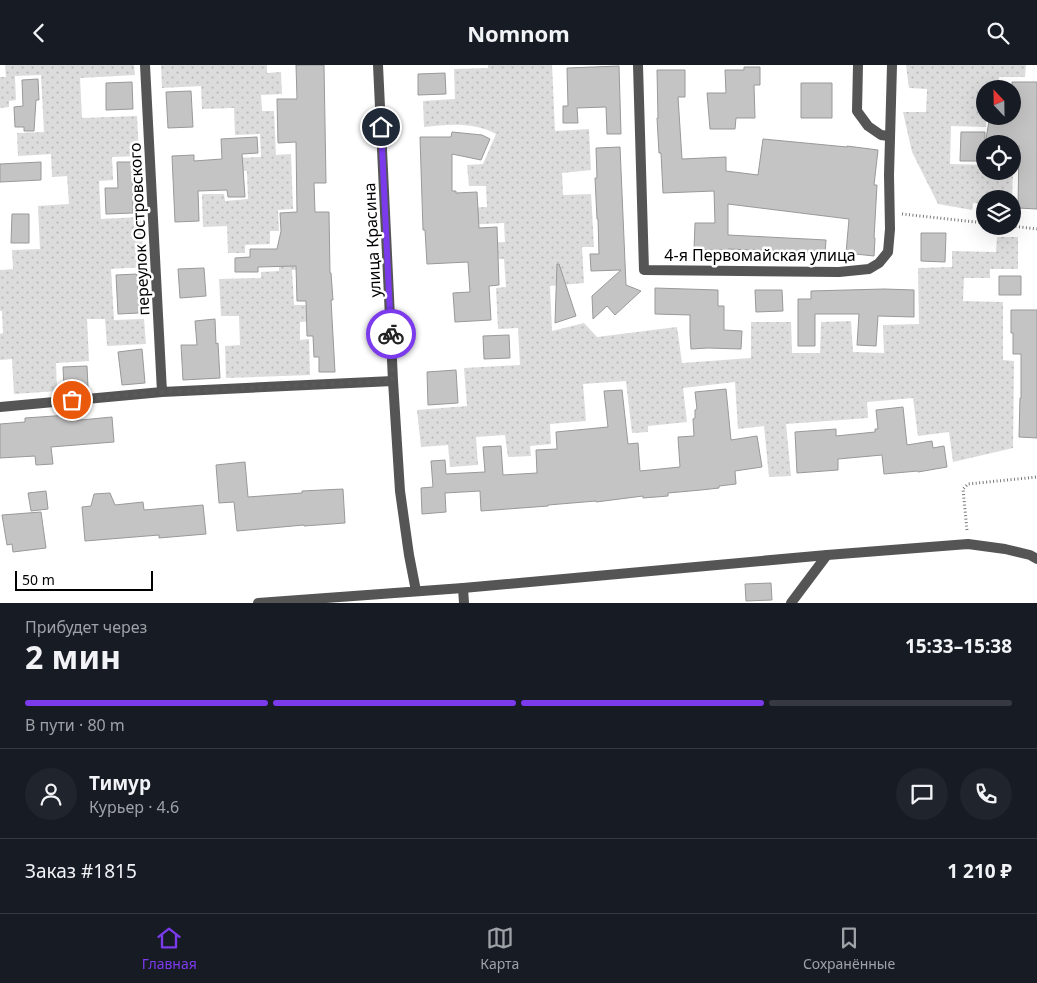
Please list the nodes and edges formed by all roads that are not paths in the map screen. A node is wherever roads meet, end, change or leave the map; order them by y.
1 (145, 65) edge
2 (378, 65) edge
3 (638, 65) edge
4 (858, 65) edge
5 (892, 65) edge
6 (889, 136) junction
7 (393, 381) junction
8 (162, 392) junction
9 (0, 407) edge
10 (827, 555) junction
11 (1037, 559) edge
12 (463, 588) junction
13 (416, 591) junction
14 (258, 603) edge
15 (464, 603) edge
16 (791, 603) edge

1 - 8 street, переулок Островского
2 - 7 street, улица Красина
3 - 6 street, 4-я Первомайская улица
4 - 6 street
5 - 6 street, 4-я Первомайская улица
7 - 8 street
7 - 13 street, улица Красина
8 - 9 street
10 - 11 street
10 - 12 street
10 - 16 street
12 - 13 street
12 - 15 street
13 - 14 street

